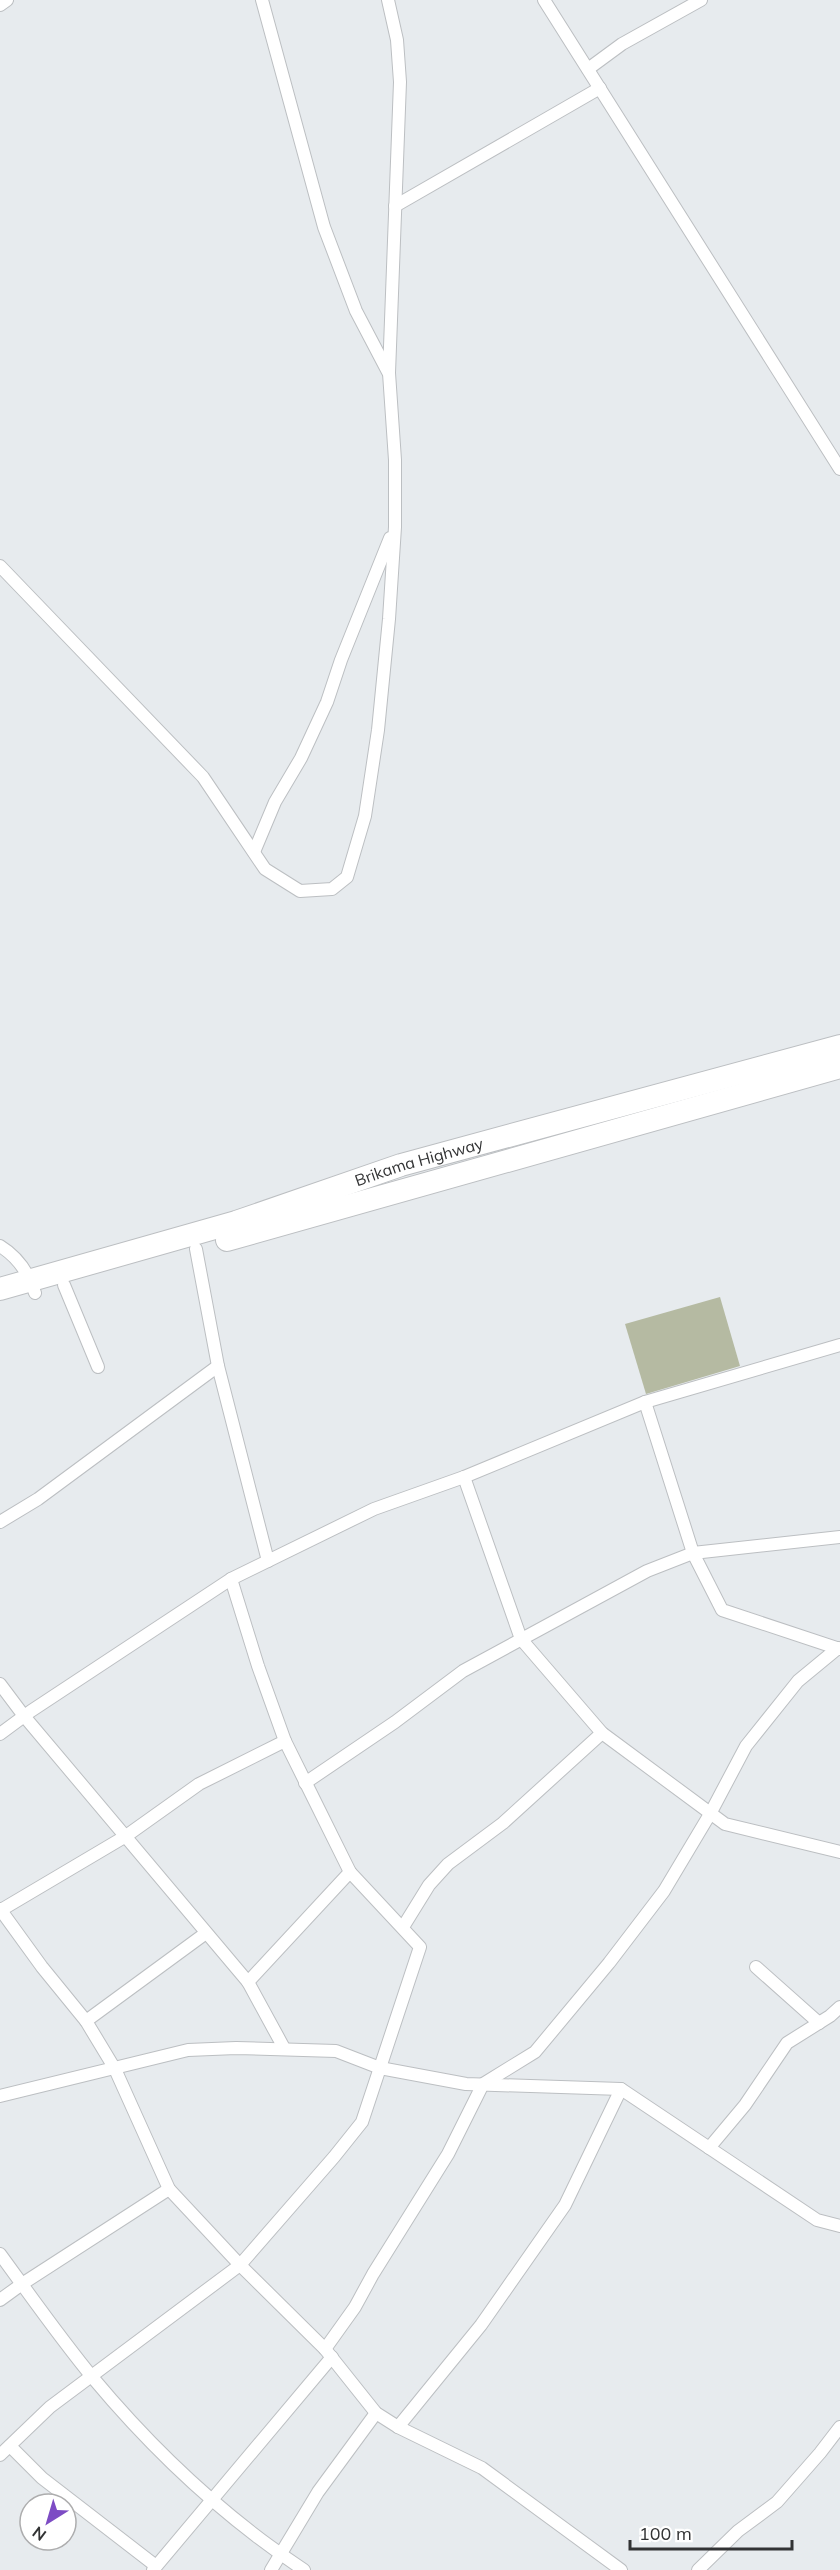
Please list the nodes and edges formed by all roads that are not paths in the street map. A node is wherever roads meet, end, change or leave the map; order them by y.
1 (7, 0) edge
2 (262, 0) edge
3 (387, 0) edge
4 (544, 0) edge
5 (701, 0) edge
6 (0, 5) edge
7 (588, 69) junction
8 (600, 88) junction
9 (395, 206) junction
10 (388, 373) junction
11 (840, 469) edge
12 (394, 526) junction
13 (0, 566) edge
14 (254, 852) junction
15 (840, 1046) edge
16 (840, 1067) edge
17 (0, 1246) edge
18 (196, 1249) junction
19 (64, 1285) junction
20 (33, 1287) junction
21 (0, 1289) edge
22 (0, 1303) edge
23 (840, 1345) edge
24 (218, 1366) junction
25 (98, 1367) dead end
26 (645, 1402) junction
27 (465, 1477) junction
28 (0, 1522) edge
29 (840, 1537) edge
30 (693, 1553) junction
31 (268, 1561) junction
32 (231, 1579) junction
33 (521, 1640) junction
34 (839, 1648) edge
35 (0, 1684) edge
36 (24, 1716) junction
37 (602, 1733) junction
38 (0, 1734) edge
39 (285, 1741) junction
40 (305, 1784) junction
41 (710, 1814) junction
42 (126, 1836) junction
43 (840, 1852) edge
44 (351, 1872) junction
45 (1, 1910) edge
46 (403, 1927) junction
47 (206, 1933) junction
48 (756, 1967) dead end
49 (248, 1982) junction
50 (840, 2007) edge
51 (86, 2021) junction
52 (819, 2023) junction
53 (284, 2048) junction
54 (380, 2067) junction
55 (115, 2069) junction
56 (483, 2084) junction
57 (621, 2089) junction
58 (0, 2096) edge
59 (709, 2148) junction
60 (169, 2189) junction
61 (840, 2226) edge
62 (0, 2254) edge
63 (240, 2265) junction
64 (22, 2284) junction
65 (0, 2300) edge
66 (328, 2353) junction
67 (92, 2377) junction
68 (376, 2413) junction
69 (398, 2427) junction
70 (840, 2427) edge
71 (10, 2446) junction
72 (0, 2455) edge
73 (212, 2501) junction
74 (282, 2555) junction
75 (155, 2568) edge
76 (271, 2570) edge
77 (304, 2570) edge
78 (621, 2570) edge
79 (698, 2570) edge

1 - 6 street
2 - 10 street
3 - 9 street
4 - 7 street
5 - 7 street
7 - 8 street
8 - 9 street
8 - 11 street
9 - 10 street
10 - 12 street
12 - 14 street
12 - 14 street
13 - 14 street
15 - 20 highway, Brikama Highway
16 - 18 highway, Brikama Highway
17 - 20 street
18 - 19 highway, Brikama Highway
18 - 24 street
19 - 20 highway, Brikama Highway
19 - 25 street
20 - 21 highway, Brikama Highway
20 - 22 highway, Brikama Highway
23 - 26 street
24 - 28 street
24 - 31 street
26 - 27 street
26 - 30 street
27 - 31 street
27 - 33 street
29 - 30 street
30 - 33 street
30 - 34 street
31 - 32 street
32 - 36 street
32 - 39 street
33 - 37 street
33 - 40 street
34 - 41 street
35 - 36 street
36 - 38 street
36 - 42 street
37 - 41 street
37 - 46 street
39 - 40 street
39 - 42 street
40 - 44 street
41 - 43 street
41 - 56 street
42 - 45 street
42 - 47 street
44 - 46 street
44 - 49 street
45 - 51 street
46 - 54 street
47 - 49 street
47 - 51 street
48 - 52 street
49 - 53 street
50 - 52 street
51 - 55 street
52 - 59 street
53 - 54 street
53 - 55 street
54 - 56 street
54 - 63 street
55 - 58 street
55 - 60 street
56 - 57 street
56 - 66 street
57 - 59 street
57 - 69 street
59 - 61 street
60 - 63 street
60 - 64 street
62 - 64 street
63 - 66 street
63 - 67 street
64 - 65 street
64 - 67 street
66 - 68 street
66 - 73 street
67 - 71 street
67 - 73 street
68 - 69 street
68 - 74 street
69 - 78 street
70 - 79 street
71 - 72 street
71 - 75 street
73 - 74 street
73 - 75 street
74 - 76 street
74 - 77 street

